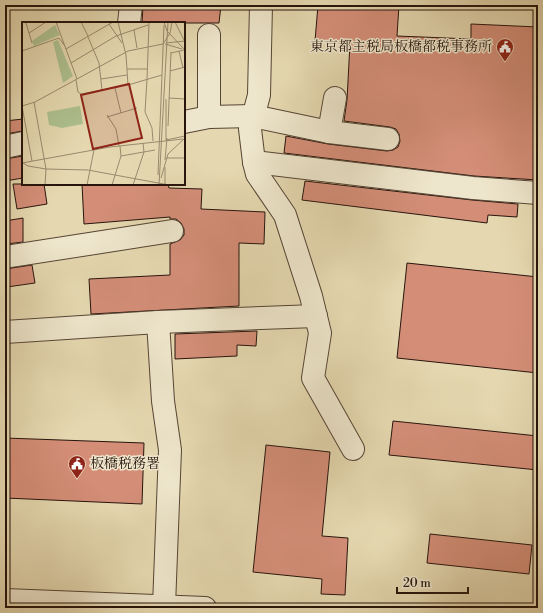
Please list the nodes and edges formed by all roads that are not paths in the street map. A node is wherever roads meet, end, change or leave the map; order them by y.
1 (132, 5) edge
2 (261, 5) edge
3 (129, 22) edge
4 (209, 35) dead end
5 (335, 98) dead end
6 (253, 116) junction
7 (209, 117) junction
8 (185, 122) edge
9 (329, 132) junction
10 (388, 139) dead end
11 (22, 144) edge
12 (5, 147) edge
13 (254, 162) junction
14 (538, 193) edge
15 (172, 231) dead end
16 (5, 257) edge
17 (158, 322) junction
18 (318, 325) junction
19 (5, 332) edge
20 (353, 449) dead end
21 (13, 602) edge
22 (164, 606) junction
23 (205, 608) edge

1 - 3 street
2 - 6 street
4 - 7 street
5 - 9 street
6 - 7 street
6 - 9 street
6 - 13 street
7 - 8 street
9 - 10 street
11 - 12 street
13 - 14 street
13 - 18 street
15 - 16 street
17 - 18 street
17 - 19 street
17 - 22 street
18 - 20 street
21 - 22 street
22 - 23 street

